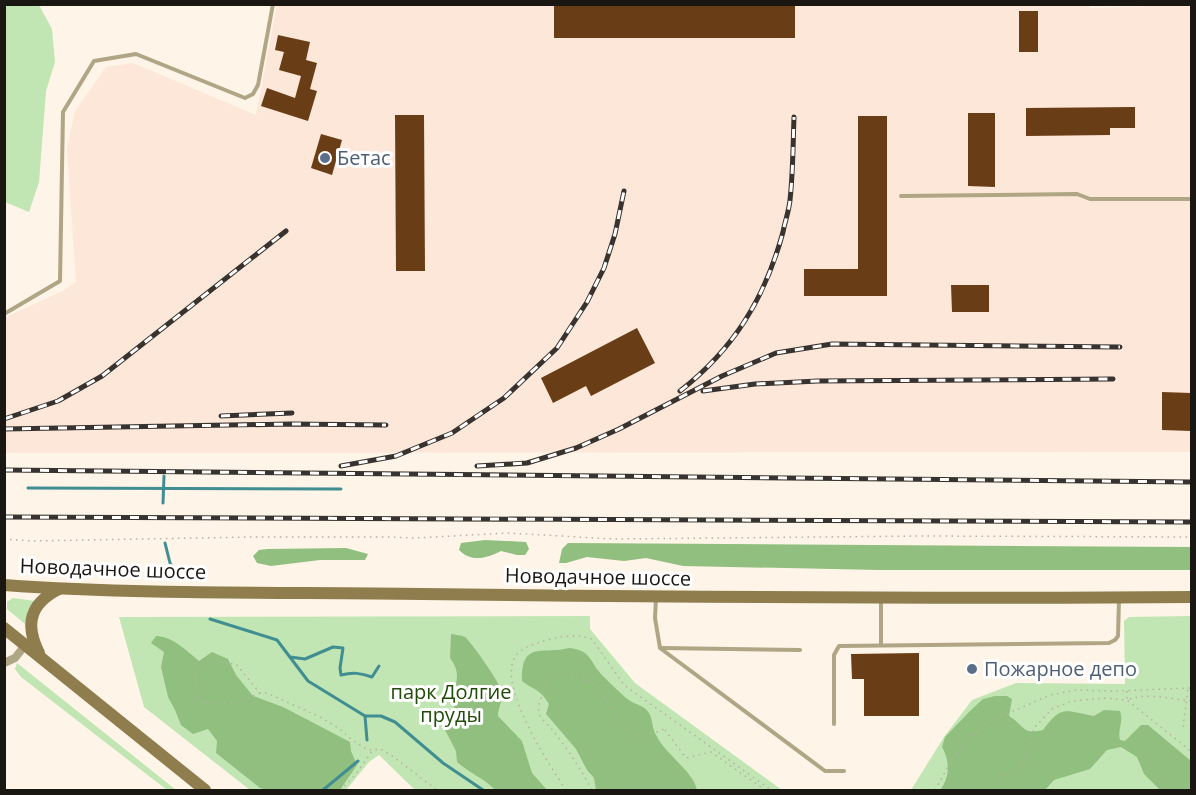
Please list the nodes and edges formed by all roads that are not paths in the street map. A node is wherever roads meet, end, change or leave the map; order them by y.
1 (273, 4) edge
2 (901, 196) dead end
3 (1191, 199) edge
4 (4, 314) edge
5 (4, 585) edge
6 (59, 589) junction
7 (656, 597) junction
8 (1191, 597) edge
9 (881, 598) junction
10 (1119, 598) junction
11 (4, 628) edge
12 (26, 644) junction
13 (881, 645) junction
14 (660, 648) junction
15 (800, 650) dead end
16 (41, 657) junction
17 (4, 663) edge
18 (834, 724) dead end
19 (844, 771) dead end
20 (205, 790) edge

1 - 4 lane
2 - 3 lane
5 - 6 street, Новодачное шоссе
6 - 7 street, Новодачное шоссе
6 - 16 street
7 - 9 street, Новодачное шоссе
7 - 14 lane
8 - 10 street, Новодачное шоссе
9 - 10 street, Новодачное шоссе
9 - 13 lane
10 - 13 lane
11 - 12 street
12 - 16 street
12 - 17 street
13 - 18 lane
14 - 15 lane
14 - 19 lane
16 - 20 street

